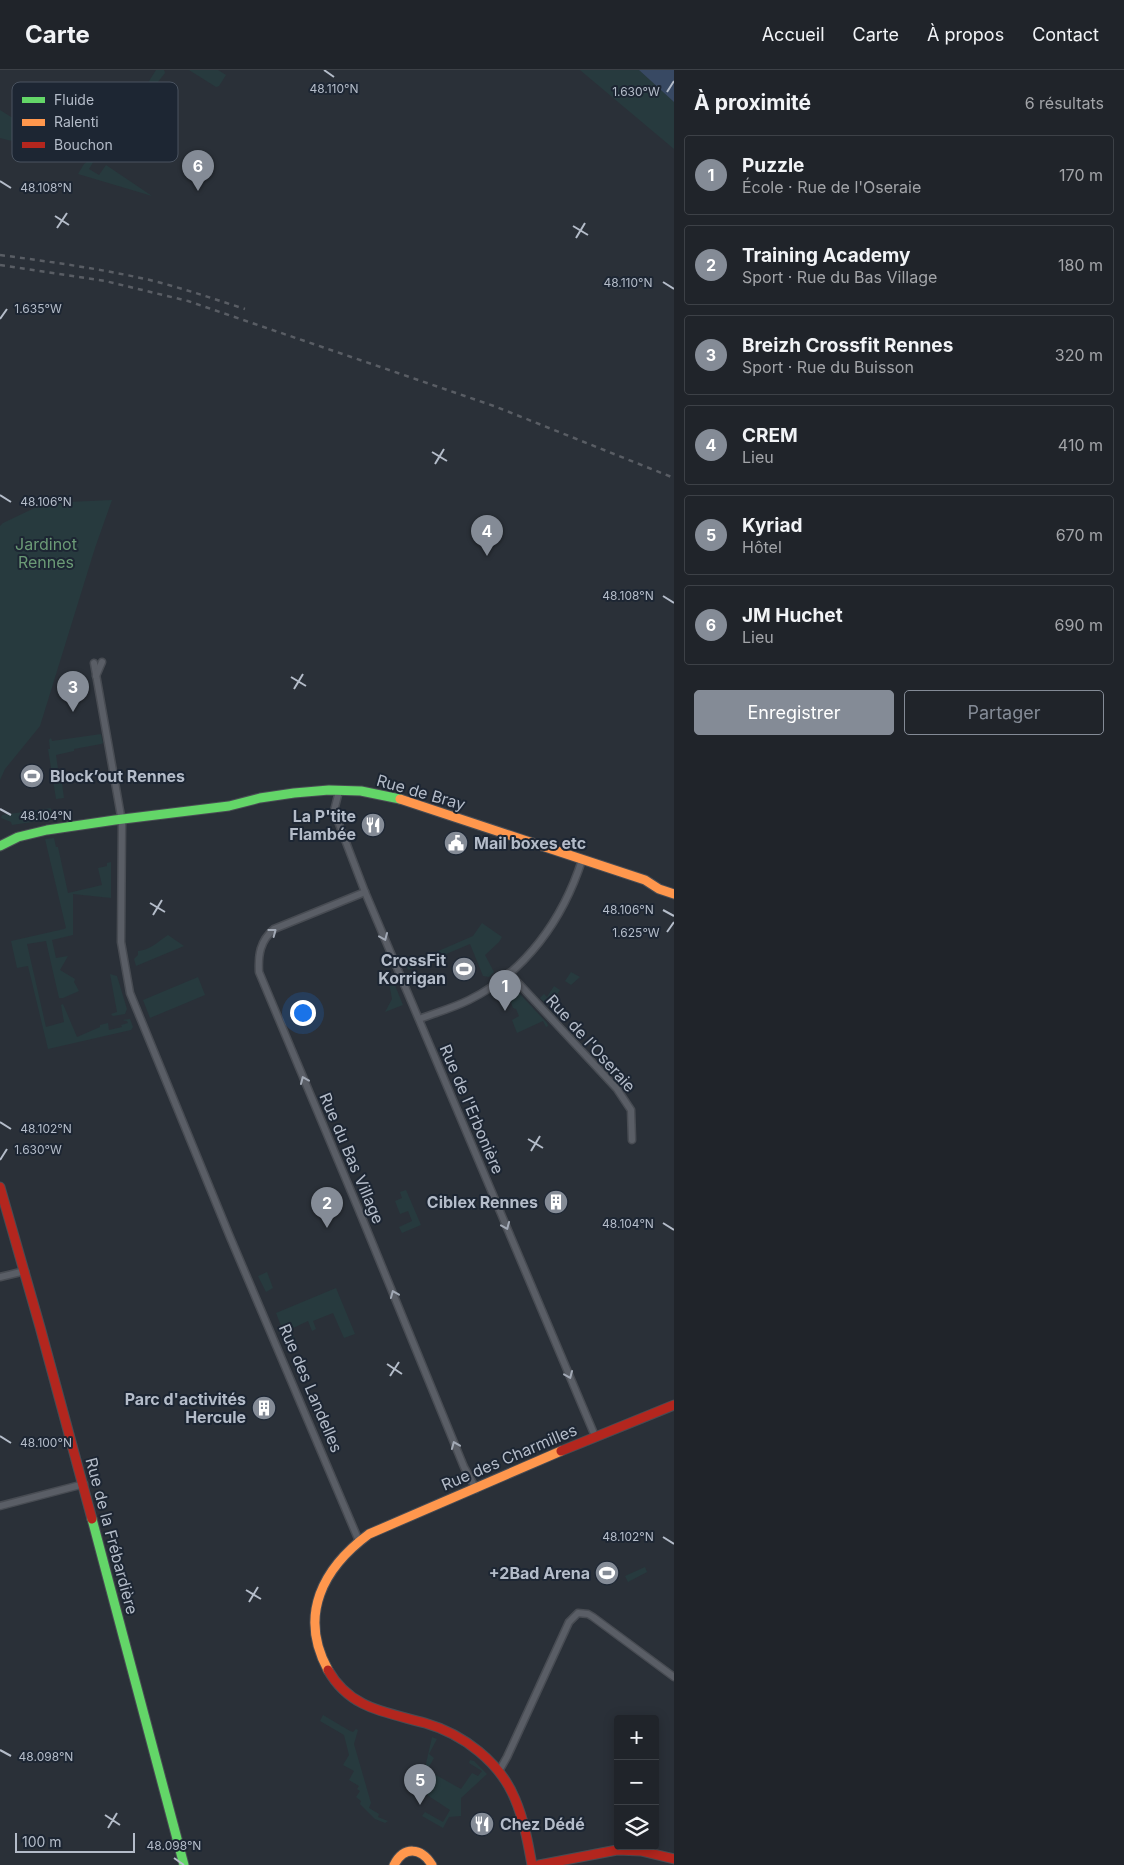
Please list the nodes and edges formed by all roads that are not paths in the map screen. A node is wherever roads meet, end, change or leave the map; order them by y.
1 (102, 662) dead end
2 (94, 663) dead end
3 (95, 677) junction
4 (339, 791) junction
5 (121, 818) junction
6 (1, 843) edge
7 (582, 860) junction
8 (365, 892) junction
9 (674, 894) edge
10 (510, 973) junction
11 (419, 1019) junction
12 (632, 1140) dead end
13 (0, 1187) edge
14 (25, 1271) junction
15 (0, 1278) edge
16 (674, 1405) edge
17 (596, 1436) junction
18 (84, 1484) junction
19 (476, 1489) junction
20 (0, 1506) edge
21 (359, 1541) junction
22 (674, 1677) edge
23 (499, 1771) junction
24 (674, 1860) edge
25 (557, 1863) edge
26 (184, 1865) edge
27 (394, 1865) edge
28 (432, 1865) edge
29 (532, 1865) edge
30 (539, 1865) edge

1 - 3 street
2 - 3 street, Rue des Landelles
3 - 5 street, Rue des Landelles
4 - 5 street, Rue de Bray
4 - 7 street, Rue de Bray
4 - 8 street, Rue de l'Erbonière
5 - 6 street, Rue de Bray
5 - 21 street, Rue des Landelles
7 - 9 street, Rue de Bray
7 - 10 street
8 -> 11 street, Rue de l'Erbonière
19 -> 8 street, Rue du Bas Village
10 - 11 street
10 - 12 street, Rue de l'Oseraie
11 -> 17 street, Rue de l'Erbonière
13 - 14 street, Rue de la Frébardière
14 - 15 street
14 - 18 street, Rue de la Frébardière
16 - 17 street, Rue des Charmilles
17 - 19 street, Rue des Charmilles
18 - 20 street
18 - 26 street, Rue de la Frébardière
19 - 21 street, Rue des Charmilles
21 - 23 street
22 - 23 street
23 - 29 street
24 - 25 street
25 - 30 street
27 - 28 street

